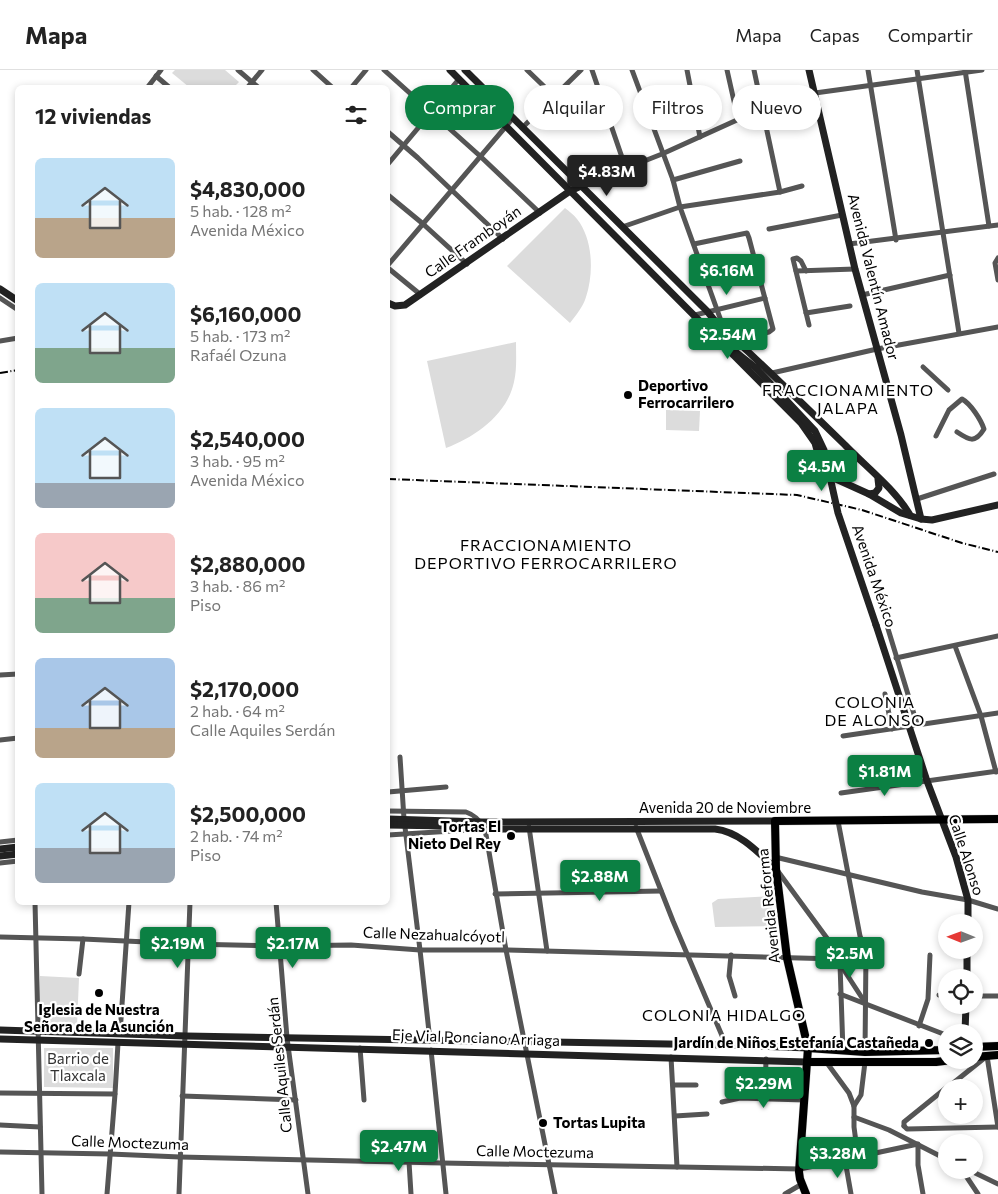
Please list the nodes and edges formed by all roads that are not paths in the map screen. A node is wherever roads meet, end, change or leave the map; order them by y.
1 (161, 70) edge
2 (238, 70) edge
3 (262, 70) edge
4 (313, 70) edge
5 (366, 70) edge
6 (384, 70) edge
7 (450, 70) edge
8 (465, 70) edge
9 (528, 70) edge
10 (581, 70) edge
11 (592, 70) edge
12 (632, 70) edge
13 (687, 70) edge
14 (728, 70) edge
15 (754, 70) edge
16 (809, 70) edge
17 (868, 70) edge
18 (917, 70) edge
19 (982, 70) edge
20 (965, 71) edge
21 (156, 76) junction
22 (918, 78) junction
23 (459, 79) junction
24 (252, 82) junction
25 (149, 85) edge
26 (166, 85) edge
27 (250, 85) edge
28 (256, 85) edge
29 (330, 85) edge
30 (354, 85) edge
31 (454, 85) edge
32 (465, 85) edge
33 (480, 85) edge
34 (543, 85) edge
35 (567, 85) edge
36 (757, 85) edge
37 (813, 85) edge
38 (870, 86) junction
39 (405, 89) edge
40 (732, 90) edge
41 (821, 92) edge
42 (514, 119) edge
43 (821, 120) edge
44 (732, 122) edge
45 (522, 128) joint
46 (416, 130) edge
47 (451, 130) edge
48 (502, 130) edge
49 (509, 130) edge
50 (767, 130) edge
51 (390, 134) edge
52 (700, 137) junction
53 (403, 145) junction
54 (662, 154) junction
55 (480, 156) junction
56 (390, 161) edge
57 (740, 161) dead end
58 (626, 169) junction
59 (672, 180) junction
60 (581, 186) junction
61 (802, 186) dead end
62 (450, 190) junction
63 (570, 191) junction
64 (780, 192) junction
65 (390, 197) edge
66 (680, 207) junction
67 (540, 212) junction
68 (842, 215) junction
69 (422, 223) junction
70 (998, 225) edge
71 (989, 226) junction
72 (622, 227) junction
73 (769, 229) dead end
74 (944, 232) junction
75 (502, 239) junction
76 (896, 240) junction
77 (694, 244) junction
78 (850, 244) junction
79 (998, 258) edge
80 (390, 263) edge
81 (467, 264) junction
82 (755, 266) junction
83 (662, 267) junction
84 (390, 268) edge
85 (855, 269) junction
86 (796, 271) junction
87 (806, 271) junction
88 (653, 274) junction
89 (950, 275) junction
90 (706, 278) junction
91 (998, 280) edge
92 (0, 289) edge
93 (421, 295) junction
94 (862, 295) junction
95 (0, 298) edge
96 (765, 298) junction
97 (15, 300) edge
98 (390, 304) edge
99 (850, 306) dead end
100 (15, 308) edge
101 (718, 309) junction
102 (707, 311) junction
103 (806, 313) junction
104 (695, 315) junction
105 (809, 325) dead end
106 (998, 327) edge
107 (724, 329) junction
108 (959, 334) junction
109 (15, 338) edge
110 (735, 339) junction
111 (0, 341) edge
112 (722, 343) junction
113 (877, 349) junction
114 (745, 358) junction
115 (923, 367) dead end
116 (772, 373) junction
117 (948, 390) dead end
118 (957, 432) dead end
119 (936, 436) dead end
120 (994, 474) dead end
121 (878, 479) junction
122 (869, 494) junction
123 (917, 499) junction
124 (998, 505) edge
125 (910, 515) junction
126 (921, 519) junction
127 (885, 620) dead end
128 (998, 636) edge
129 (955, 646) junction
130 (896, 658) junction
131 (15, 674) edge
132 (0, 675) edge
133 (895, 684) joint
134 (886, 694) dead end
135 (998, 713) edge
136 (980, 716) junction
137 (917, 724) junction
138 (909, 726) junction
139 (892, 729) junction
140 (843, 736) dead end
141 (15, 738) edge
142 (0, 740) edge
143 (400, 757) dead end
144 (997, 772) edge
145 (927, 781) junction
146 (446, 787) dead end
147 (403, 790) junction
148 (390, 792) edge
149 (841, 793) dead end
150 (404, 810) junction
151 (390, 811) edge
152 (390, 819) edge
153 (941, 819) junction
154 (998, 819) edge
155 (775, 821) junction
156 (838, 821) junction
157 (404, 822) junction
158 (636, 825) junction
159 (390, 826) edge
160 (483, 826) junction
161 (528, 826) junction
162 (476, 828) junction
163 (406, 834) junction
164 (390, 835) edge
165 (15, 840) edge
166 (0, 842) edge
167 (15, 847) edge
168 (0, 849) edge
169 (15, 854) edge
170 (0, 856) edge
171 (775, 857) junction
172 (15, 861) edge
173 (0, 863) edge
174 (776, 869) junction
175 (849, 875) junction
176 (661, 891) junction
177 (538, 893) junction
178 (495, 894) junction
179 (968, 900) junction
180 (34, 905) edge
181 (129, 905) edge
182 (190, 905) edge
183 (276, 905) edge
184 (998, 909) edge
185 (968, 914) edge
186 (0, 937) edge
187 (36, 938) junction
188 (83, 939) junction
189 (126, 941) junction
190 (189, 944) junction
191 (281, 946) junction
192 (420, 950) junction
193 (506, 950) junction
194 (546, 951) junction
195 (687, 954) junction
196 (732, 955) junction
197 (930, 955) dead end
198 (787, 958) junction
199 (838, 962) junction
200 (79, 974) dead end
201 (840, 994) junction
202 (735, 996) dead end
203 (983, 996) edge
204 (998, 996) edge
205 (866, 1004) junction
206 (919, 1026) junction
207 (0, 1030) edge
208 (37, 1031) junction
209 (938, 1032) edge
210 (120, 1034) junction
211 (186, 1036) junction
212 (287, 1038) junction
213 (0, 1039) edge
214 (37, 1040) junction
215 (430, 1041) junction
216 (118, 1043) junction
217 (525, 1043) junction
218 (185, 1045) junction
219 (726, 1045) junction
220 (288, 1046) junction
221 (998, 1046) edge
222 (983, 1047) edge
223 (360, 1048) junction
224 (808, 1048) junction
225 (431, 1050) junction
226 (938, 1050) edge
227 (843, 1051) junction
228 (865, 1052) junction
229 (527, 1054) junction
230 (998, 1055) edge
231 (983, 1056) edge
232 (987, 1056) junction
233 (671, 1057) junction
234 (766, 1059) junction
235 (807, 1062) junction
236 (864, 1062) junction
237 (938, 1062) edge
238 (827, 1063) junction
239 (958, 1079) edge
240 (673, 1085) junction
241 (696, 1085) dead end
242 (0, 1093) edge
243 (40, 1093) junction
244 (115, 1094) junction
245 (938, 1095) edge
246 (182, 1096) junction
247 (765, 1099) junction
248 (296, 1100) junction
249 (364, 1100) dead end
250 (805, 1100) junction
251 (722, 1102) dead end
252 (854, 1106) junction
253 (707, 1114) dead end
254 (675, 1116) junction
255 (854, 1117) junction
256 (0, 1125) edge
257 (904, 1126) junction
258 (40, 1127) junction
259 (998, 1127) edge
260 (889, 1130) junction
261 (918, 1144) junction
262 (0, 1152) edge
263 (41, 1153) junction
264 (110, 1154) junction
265 (938, 1155) edge
266 (180, 1157) junction
267 (858, 1157) junction
268 (303, 1159) junction
269 (844, 1160) junction
270 (409, 1162) junction
271 (442, 1163) junction
272 (548, 1164) junction
273 (677, 1167) junction
274 (800, 1168) junction
275 (983, 1177) edge
276 (968, 1179) edge
277 (802, 1184) junction
278 (998, 1184) edge
279 (42, 1194) edge
280 (106, 1194) edge
281 (179, 1194) edge
282 (308, 1194) edge
283 (411, 1194) edge
284 (446, 1194) edge
285 (555, 1194) edge
286 (785, 1194) edge
287 (806, 1194) edge
288 (851, 1194) edge
289 (923, 1194) edge
290 (978, 1194) edge

1 - 21 street
2 - 24 street
3 - 24 street
4 - 29 street
5 - 30 street
6 - 39 street
7 - 23 street, Avenida México
8 - 33 street, Avenida México
9 - 34 street
10 - 35 street
11 - 58 street
12 - 54 street
13 - 52 street
14 - 40 street
15 - 36 street
16 - 37 street, Avenida Valentín Amador
17 - 38 street
18 - 22 street
19 - 20 street
20 - 22 street
20 - 71 street
21 - 25 street
21 - 26 street
22 - 38 street
22 - 74 street
23 - 31 street
23 - 32 street, Avenida México
24 - 27 street
24 - 28 street
38 - 41 street
38 - 76 street
42 - 45 street, Avenida México
43 - 68 street, Avenida Valentín Amador
44 - 52 street
45 - 60 street, Avenida México
46 - 53 street
47 - 55 street
48 - 55 street
49 - 63 street, Avenida México
50 - 64 street
51 - 53 street
52 - 54 street
53 - 56 street
53 - 62 street
54 - 58 street
54 - 59 street
55 - 62 street
55 - 67 street
57 - 59 street
58 - 60 street
59 - 66 street
60 - 63 street, Calle Framboyán
60 - 72 street, Avenida México
61 - 64 street
62 - 69 street
62 - 75 street
63 - 67 street, Calle Framboyán
63 - 88 street, Avenida México
64 - 66 street
65 - 69 street
66 - 72 street
66 - 77 street
67 - 75 street, Calle Framboyán
68 - 73 street
68 - 78 street, Avenida Valentín Amador
69 - 80 street
69 - 81 street
70 - 71 street
71 - 74 street
72 - 83 street, Avenida México
74 - 76 street
74 - 89 street
75 - 81 street, Calle Framboyán
76 - 78 street
77 - 82 street
77 - 90 street
78 - 85 street, Avenida Valentín Amador
79 - 91 street
81 - 93 street, Calle Framboyán
82 - 90 street
82 - 96 street
83 - 88 street
83 - 102 street, Avenida México
84 - 93 street
85 - 87 street
85 - 94 street, Avenida Valentín Amador
86 - 87 street
86 - 87 street
86 - 103 street
88 - 104 street, Avenida México
89 - 94 street
89 - 108 street
90 - 101 street
92 - 97 street
93 - 98 street, Calle Framboyán
94 - 113 street, Avenida Valentín Amador
95 - 100 street
96 - 101 street
96 - 110 street
99 - 103 street
101 - 102 street
101 - 107 street
102 - 104 street
102 - 107 street, Avenida México
103 - 105 street
104 - 112 street, Avenida México
106 - 108 street
107 - 110 street, Avenida México
108 - 113 street
109 - 111 street
110 - 112 street
110 - 114 street, Avenida México
110 - 116 street, Avenida México
112 - 114 street, Avenida México
112 - 122 street, Avenida México
113 - 116 street
113 - 123 street, Avenida Valentín Amador
114 - 133 street, Avenida México, bridge
115 - 117 street
116 - 121 street, Avenida México
118 - 119 street
120 - 123 street
121 - 122 street
121 - 125 street, Avenida México
122 - 125 street, Avenida México
123 - 126 street, Avenida Valentín Amador
124 - 126 street
125 - 126 street, Avenida México
127 - 130 street
128 - 129 street
129 - 130 street
129 - 136 street
130 - 137 street
131 - 132 street
133 - 138 street, Calle Alonso
134 - 139 street
135 - 136 street
136 - 137 street
136 - 144 street
137 - 138 street
138 - 139 street
138 - 145 street, Calle Alonso
139 - 140 street
141 - 142 street
143 - 147 street
144 - 145 street
145 - 149 street
145 - 153 street, Calle Alonso
146 - 147 street
147 - 148 street
147 - 150 street
150 - 151 street, Avenida 20 de Noviembre
150 - 157 street
150 - 160 street, Avenida 20 de Noviembre
152 - 157 street, Avenida 20 de Noviembre
153 - 154 main road, Avenida 20 de Noviembre
153 - 156 main road, Avenida 20 de Noviembre
153 - 179 street, Calle Alonso
155 - 156 main road, Avenida 20 de Noviembre
155 - 158 street, Avenida 20 de Noviembre
155 - 171 main road, Avenida Reforma
156 - 175 street
157 - 159 street, Avenida 20 de Noviembre
157 - 160 street, Avenida 20 de Noviembre
157 - 162 street, Avenida 20 de Noviembre
157 - 163 street
158 - 161 street, Avenida 20 de Noviembre
158 - 174 street, Avenida 20 de Noviembre
158 - 176 street
160 - 161 street, Avenida 20 de Noviembre
160 - 162 street, Avenida 20 de Noviembre
160 - 178 street
161 - 177 street
162 - 163 street, Avenida 20 de Noviembre
163 - 164 street, Avenida 20 de Noviembre
163 - 192 street
165 - 166 street
167 - 168 street
169 - 170 street
171 - 174 main road, Avenida Reforma
171 - 175 street
172 - 173 street
174 - 198 main road, Avenida Reforma
174 - 199 street
175 - 179 street
175 - 205 street
176 - 177 street
176 - 195 street
177 - 178 street
177 - 194 street
178 - 193 street
179 - 184 street
179 - 185 street, Calle Alonso
180 - 187 street
181 - 189 street
182 - 190 street
183 - 191 street, Calle Aquiles Serdán
186 - 187 street, Calle Nezahualcóyotl
187 - 188 street, Calle Nezahualcóyotl
187 - 208 street
188 - 189 street, Calle Nezahualcóyotl
188 - 200 street
189 - 190 street, Calle Nezahualcóyotl
189 - 210 street
190 - 191 street, Calle Nezahualcóyotl
190 - 211 street
191 - 192 street, Calle Nezahualcóyotl
191 - 212 street, Calle Aquiles Serdán
192 - 193 street, Calle Nezahualcóyotl
192 - 215 street
193 - 194 street, Calle Nezahualcóyotl
193 - 217 street
194 - 195 street, Calle Nezahualcóyotl
195 - 196 street, Calle Nezahualcóyotl
195 - 219 street
196 - 198 street, Calle Nezahualcóyotl
196 - 202 street
197 - 206 street
198 - 199 street, Calle Nezahualcóyotl
198 - 224 main road, Avenida Reforma
199 - 201 street
199 - 205 street
201 - 205 street
201 - 227 street
203 - 204 street
205 - 206 street
205 - 228 street
206 - 209 street
207 - 208 street, Eje Vial Ponciano Arriaga
208 - 210 street, Eje Vial Ponciano Arriaga
208 - 214 street
210 - 211 street, Eje Vial Ponciano Arriaga
211 - 212 street, Eje Vial Ponciano Arriaga
211 - 218 street
212 - 215 street, Eje Vial Ponciano Arriaga
212 - 220 street, Calle Aquiles Serdán
213 - 214 street, Eje Vial Ponciano Arriaga
214 - 216 street, Eje Vial Ponciano Arriaga
214 - 243 street
215 - 217 street, Eje Vial Ponciano Arriaga
216 - 218 street, Eje Vial Ponciano Arriaga
216 - 244 street
217 - 219 street, Eje Vial Ponciano Arriaga
217 - 229 street
218 - 220 street, Eje Vial Ponciano Arriaga
218 - 246 street
219 - 224 street, Eje Vial Ponciano Arriaga
220 - 223 street, Eje Vial Ponciano Arriaga
220 - 248 street, Calle Aquiles Serdán
221 - 222 main road
223 - 225 street, Eje Vial Ponciano Arriaga
223 - 249 street
224 - 227 main road, Eje Vial Ponciano Arriaga
224 - 235 main road, Avenida Reforma
225 - 229 street, Eje Vial Ponciano Arriaga
225 - 271 street
226 - 228 main road, Eje Vial Ponciano Arriaga
227 - 228 main road, Eje Vial Ponciano Arriaga
229 - 233 street, Eje Vial Ponciano Arriaga
229 - 272 street
230 - 232 main road
231 - 232 main road
232 - 239 street
232 - 259 street
233 - 234 street, Eje Vial Ponciano Arriaga
233 - 240 street
234 - 235 street, Eje Vial Ponciano Arriaga
234 - 247 street
235 - 238 main road, Eje Vial Ponciano Arriaga
235 - 250 main road, Avenida Reforma
236 - 237 main road, Eje Vial Ponciano Arriaga
236 - 238 main road, Eje Vial Ponciano Arriaga
236 - 252 street
238 - 252 street
240 - 241 street
240 - 254 street
242 - 243 street
243 - 244 street
243 - 258 street
244 - 264 street
245 - 257 street
246 - 248 street
246 - 266 street
247 - 250 street
247 - 251 street
248 - 268 street, Calle Aquiles Serdán
250 - 274 main road, Avenida Reforma
252 - 255 street
253 - 254 street
254 - 273 street
255 - 260 street
255 - 267 street
256 - 258 street
257 - 259 street
257 - 260 street
258 - 263 street
260 - 261 street
261 - 265 street
261 - 267 street, Calle Moctezuma
261 - 289 street
262 - 263 street, Calle Moctezuma
263 - 264 street, Calle Moctezuma
263 - 279 street
264 - 266 street, Calle Moctezuma
264 - 280 street
266 - 268 street, Calle Moctezuma
266 - 281 street
267 - 269 street, Calle Moctezuma
268 - 270 street, Calle Moctezuma
268 - 282 street, Calle Aquiles Serdán
269 - 274 street, Calle Moctezuma
269 - 288 street
270 - 271 street, Calle Moctezuma
270 - 283 street
271 - 272 street, Calle Moctezuma
271 - 284 street
272 - 273 street, Calle Moctezuma
272 - 285 street
273 - 274 street, Calle Moctezuma
274 - 277 main road, Avenida Reforma
275 - 278 street
276 - 290 street
277 - 286 street
277 - 287 main road, Avenida Reforma

